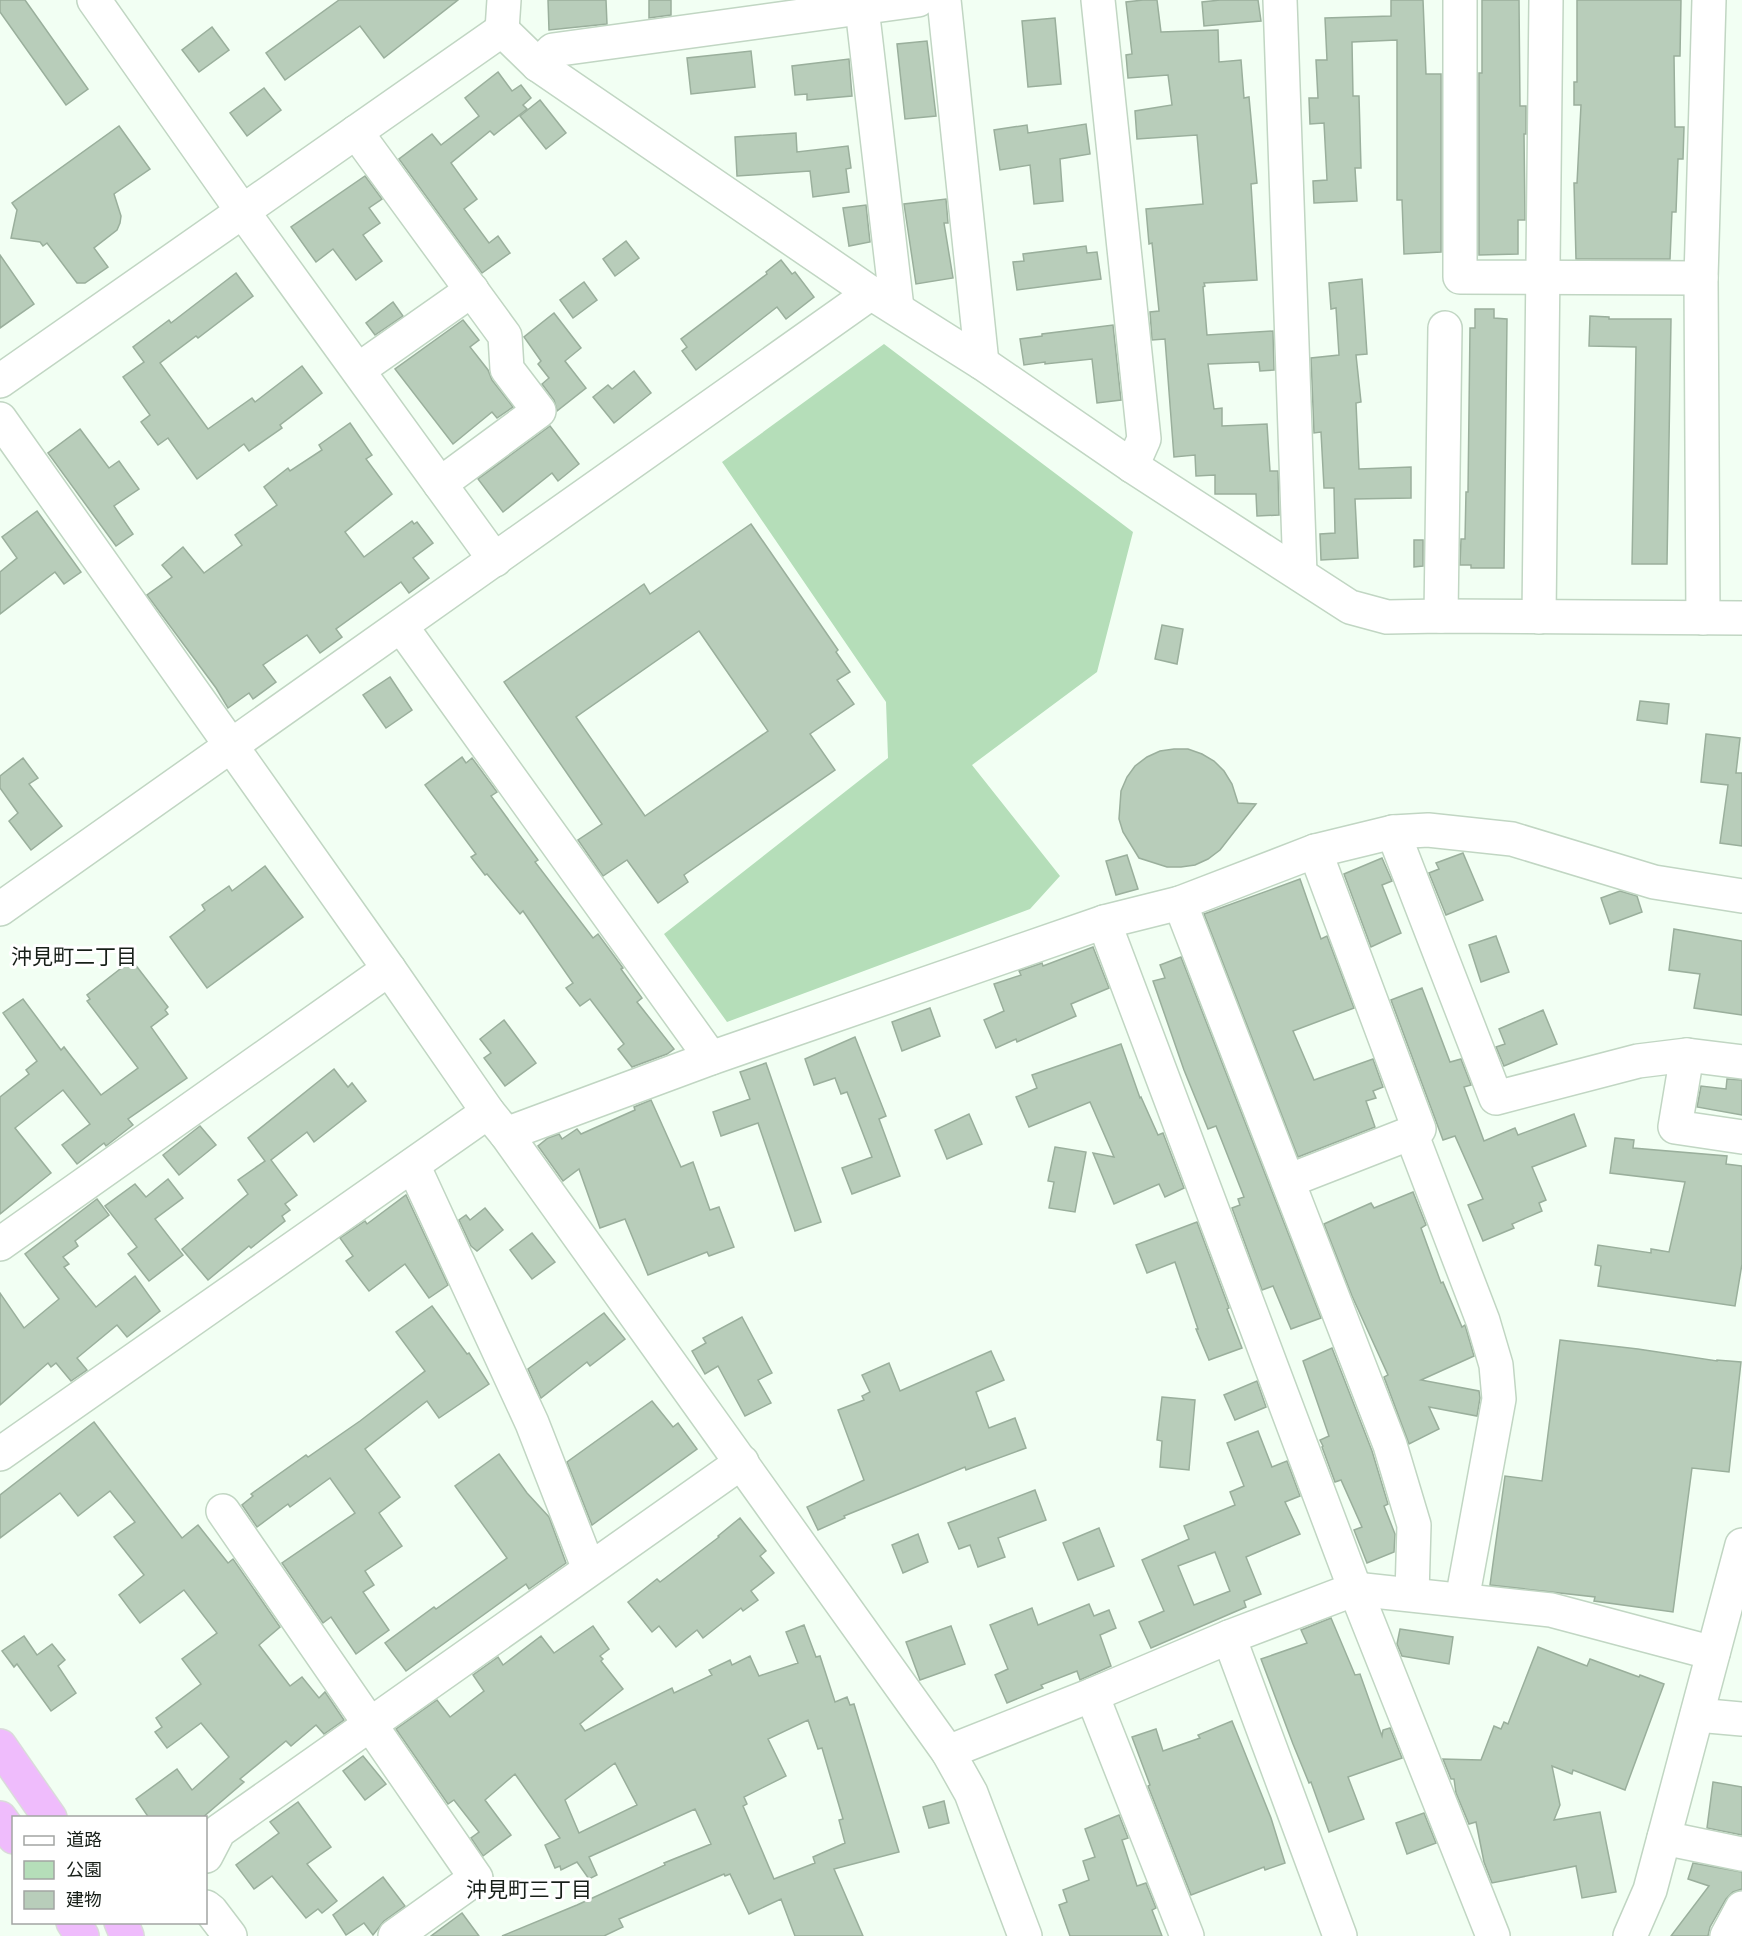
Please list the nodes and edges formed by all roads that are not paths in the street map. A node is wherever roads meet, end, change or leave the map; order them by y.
1 (94, 0) edge
2 (918, 0) edge
3 (944, 0) edge
4 (1098, 0) edge
5 (1280, 0) edge
6 (1460, 0) edge
7 (1546, 0) edge
8 (1709, 0) edge
9 (862, 8) junction
10 (503, 15) edge
11 (538, 64) junction
12 (356, 132) junction
13 (243, 212) junction
14 (1542, 276) junction
15 (1701, 278) junction
16 (472, 291) junction
17 (884, 301) junction
18 (1445, 328) dead end
19 (982, 363) junction
20 (358, 370) junction
21 (0, 381) edge
22 (0, 419) edge
23 (1132, 466) junction
24 (440, 483) junction
25 (495, 560) junction
26 (1300, 574) junction
27 (1441, 616) junction
28 (1539, 617) junction
29 (1703, 618) junction
30 (1742, 618) edge
31 (401, 626) junction
32 (231, 746) junction
33 (1393, 832) junction
34 (1315, 851) junction
35 (1742, 896) edge
36 (1180, 903) junction
37 (0, 909) edge
38 (1104, 922) junction
39 (389, 969) junction
40 (1687, 1054) junction
41 (711, 1058) junction
42 (1742, 1062) edge
43 (497, 1123) junction
44 (1411, 1133) junction
45 (1742, 1137) edge
46 (413, 1165) junction
47 (1288, 1181) junction
48 (0, 1244) edge
49 (0, 1454) edge
50 (742, 1462) junction
51 (223, 1511) dead end
52 (1740, 1563) edge
53 (589, 1569) junction
54 (1355, 1589) junction
55 (1412, 1594) junction
56 (1462, 1600) junction
57 (1229, 1637) junction
58 (1713, 1653) junction
59 (1092, 1695) junction
60 (1697, 1714) junction
61 (1742, 1719) edge
62 (370, 1723) junction
63 (0, 1746) edge
64 (948, 1752) junction
65 (49, 1816) edge
66 (0, 1818) edge
67 (12, 1834) edge
68 (1664, 1838) junction
69 (207, 1854) edge
70 (1742, 1854) edge
71 (207, 1908) edge
72 (1742, 1908) edge
73 (403, 1934) edge
74 (230, 1936) edge
75 (1025, 1936) edge
76 (1187, 1936) edge
77 (1340, 1936) edge
78 (1493, 1936) edge
79 (1630, 1936) edge
80 (1726, 1936) edge

1 - 13 street
2 - 9 street
3 - 19 street
4 - 23 street
5 - 26 street
6 - 14 street
7 - 14 street
8 - 15 street
9 - 11 street
9 - 17 street
10 - 11 street
10 - 12 street
11 - 17 street
12 - 13 street
12 - 16 street
13 - 20 street
13 - 21 street
14 - 15 street
14 - 28 street
15 - 29 street
16 - 20 street
16 - 24 street
17 - 19 street
17 - 25 street
18 - 27 street
19 - 23 street
20 - 24 street
22 - 32 street
23 - 26 street
24 - 25 street
25 - 31 street
26 - 27 street
27 - 28 street
28 - 29 street
29 - 30 street
31 - 32 street
31 - 41 street
32 - 37 street
32 - 39 street
33 - 34 street
33 - 35 street
33 - 40 street
34 - 36 street
34 - 44 street
36 - 38 street
36 - 47 street
38 - 41 street
38 - 54 street
39 - 43 street
39 - 48 street
40 - 42 street
40 - 45 street
41 - 43 street
43 - 46 street
43 - 50 street
44 - 47 street
44 - 56 street
46 - 49 street
46 - 53 street
47 - 55 street
50 - 53 street
50 - 64 street
51 - 62 street
52 - 58 street
53 - 62 street
54 - 55 street
54 - 57 street
54 - 78 street
55 - 56 street
56 - 58 street
57 - 59 street
57 - 77 street
58 - 60 street
59 - 64 street
59 - 76 street
60 - 61 street
60 - 68 street
62 - 69 street
62 - 73 street
63 - 65 highway
64 - 75 street
66 - 67 highway
68 - 70 street
68 - 79 street
71 - 74 street
72 - 80 street

